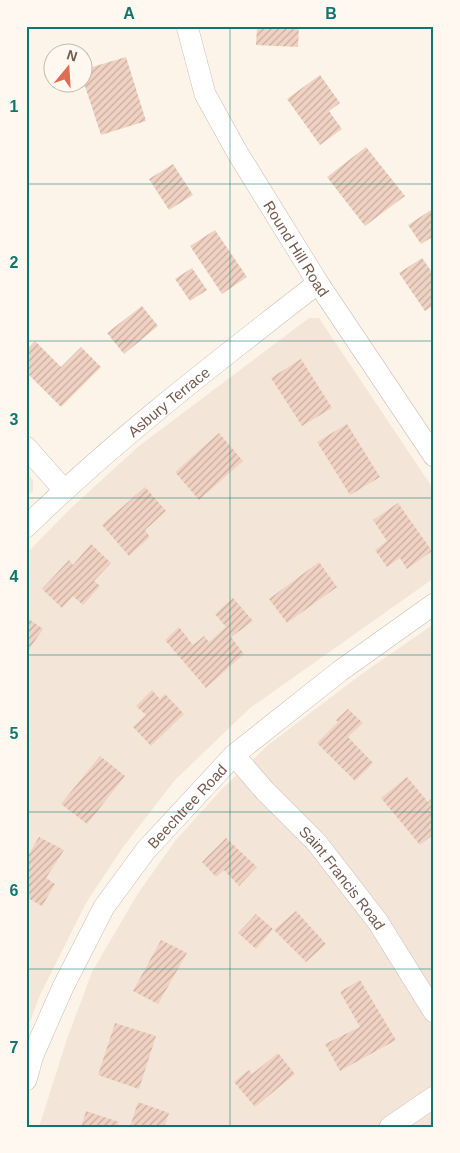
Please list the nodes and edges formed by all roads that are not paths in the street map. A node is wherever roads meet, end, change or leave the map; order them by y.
1 (187, 26) edge
2 (318, 283) junction
3 (26, 447) edge
4 (434, 456) edge
5 (64, 490) junction
6 (26, 527) edge
7 (434, 604) edge
8 (234, 755) junction
9 (434, 1012) edge
10 (26, 1080) edge
11 (434, 1097) edge
12 (390, 1127) edge

1 - 2 street, Round Hill Road
2 - 4 street, Round Hill Road
2 - 5 street, Asbury Terrace
3 - 5 street
5 - 6 street, Asbury Terrace
7 - 8 street, Beechtree Road
8 - 9 street, Saint Francis Road
8 - 10 street, Beechtree Road
11 - 12 street

